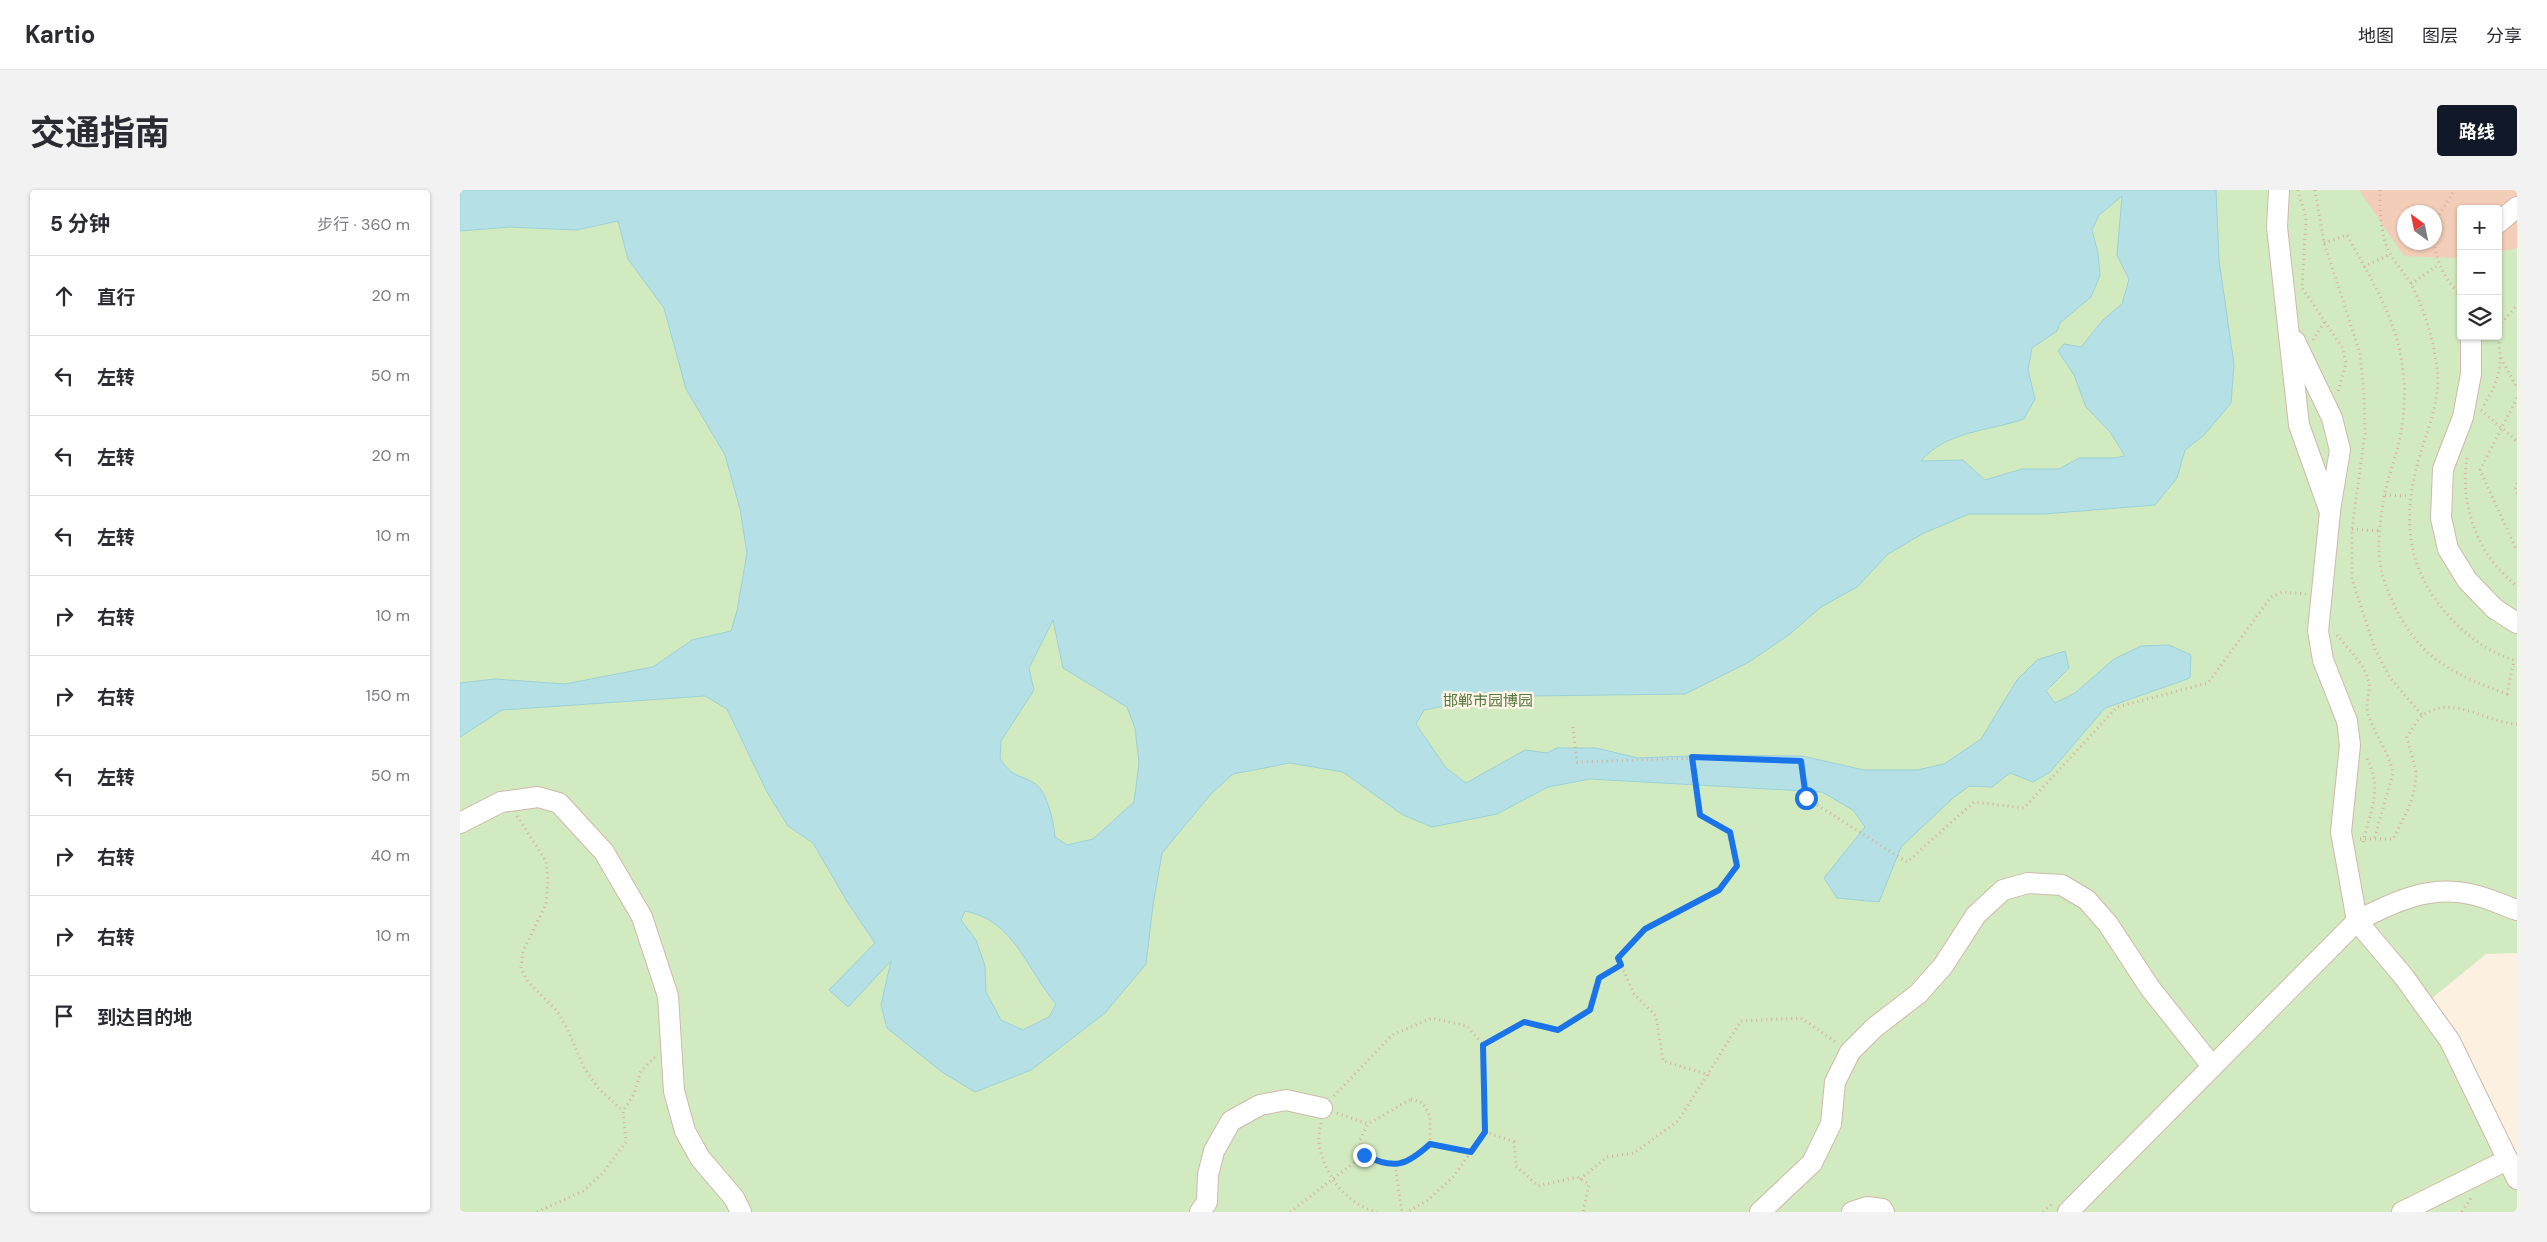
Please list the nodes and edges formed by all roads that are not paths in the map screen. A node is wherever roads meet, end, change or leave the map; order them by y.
1 (2284, 191) edge
2 (2517, 207) edge
3 (2502, 220) edge
4 (2288, 326) junction
5 (2471, 340) edge
6 (2330, 512) junction
7 (2517, 623) edge
8 (460, 823) edge
9 (2517, 910) edge
10 (2357, 921) junction
11 (2212, 1066) junction
12 (1322, 1108) road end
13 (2507, 1160) junction
14 (2517, 1179) edge
15 (741, 1212) edge
16 (1200, 1212) edge
17 (1760, 1212) edge
18 (1852, 1212) edge
19 (1884, 1212) edge
20 (2068, 1212) edge
21 (2402, 1212) edge

1 - 4 street
2 - 3 street
4 - 6 street
4 - 6 street
5 - 7 street
6 - 10 street
8 - 15 street
9 - 10 street
10 - 11 street
10 - 13 street
11 - 17 street
11 - 20 street
12 - 16 street
13 - 14 street
13 - 21 street
18 - 19 street

